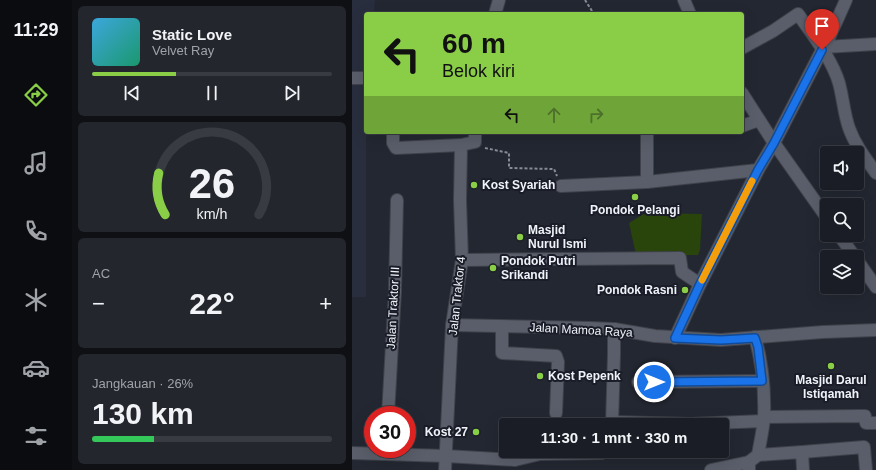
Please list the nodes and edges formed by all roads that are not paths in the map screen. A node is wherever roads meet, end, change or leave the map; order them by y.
1 (499, 0) edge
2 (684, 0) edge
3 (846, 0) edge
4 (496, 12) edge
5 (689, 12) edge
6 (876, 44) edge
7 (744, 47) edge
8 (824, 49) junction
9 (352, 78) edge
10 (364, 78) edge
11 (744, 96) edge
12 (759, 120) junction
13 (744, 125) edge
14 (393, 134) edge
15 (647, 134) edge
16 (475, 137) edge
17 (774, 143) junction
18 (461, 145) junction
19 (758, 170) junction
20 (876, 173) edge
21 (647, 182) junction
22 (561, 186) road end
23 (397, 200) dead end
24 (820, 208) edge
25 (462, 260) junction
26 (864, 270) edge
27 (700, 284) junction
28 (876, 287) edge
29 (452, 325) junction
30 (502, 327) junction
31 (614, 329) junction
32 (876, 330) edge
33 (675, 338) junction
34 (755, 338) junction
35 (762, 381) junction
36 (638, 382) dead end
37 (389, 406) edge
38 (556, 413) dead end
39 (612, 418) edge
40 (763, 419) junction
41 (729, 421) edge
42 (876, 423) edge
43 (364, 452) edge
44 (802, 452) junction
45 (352, 453) edge
46 (416, 454) edge
47 (446, 456) junction
48 (532, 458) edge
49 (752, 462) edge
50 (517, 465) edge
51 (446, 470) edge
52 (710, 470) edge
53 (803, 470) edge
54 (866, 470) edge

1 - 4 street
2 - 5 street
3 - 8 street
6 - 8 street
7 - 8 street
8 - 17 street
8 - 20 street
9 - 10 street
11 - 12 street
12 - 13 street
12 - 17 street
14 - 18 street
15 - 21 street
16 - 18 street
17 - 19 street
17 - 24 street
18 - 25 street, Jalan Traktor 4
19 - 21 street
19 - 27 street
21 - 22 street
23 - 37 street, Jalan Traktor III
25 - 27 street
25 - 29 street, Jalan Traktor 4
26 - 28 street
27 - 33 street
29 - 30 street, Jalan Mamoa Raya
29 - 47 street, Jalan Traktor 4
30 - 31 street, Jalan Mamoa Raya
30 - 38 street
31 - 33 street, Jalan Mamoa Raya
31 - 39 street
32 - 34 street, Jalan Mamoa Raya
33 - 34 street, Jalan Mamoa Raya
34 - 35 street
35 - 36 street
35 - 40 street
40 - 41 street
40 - 42 street
40 - 49 street
43 - 45 street
44 - 49 street
44 - 53 street
44 - 54 street
46 - 47 street
47 - 50 street
47 - 51 street, Jalan Traktor 4
48 - 50 street
49 - 52 street

